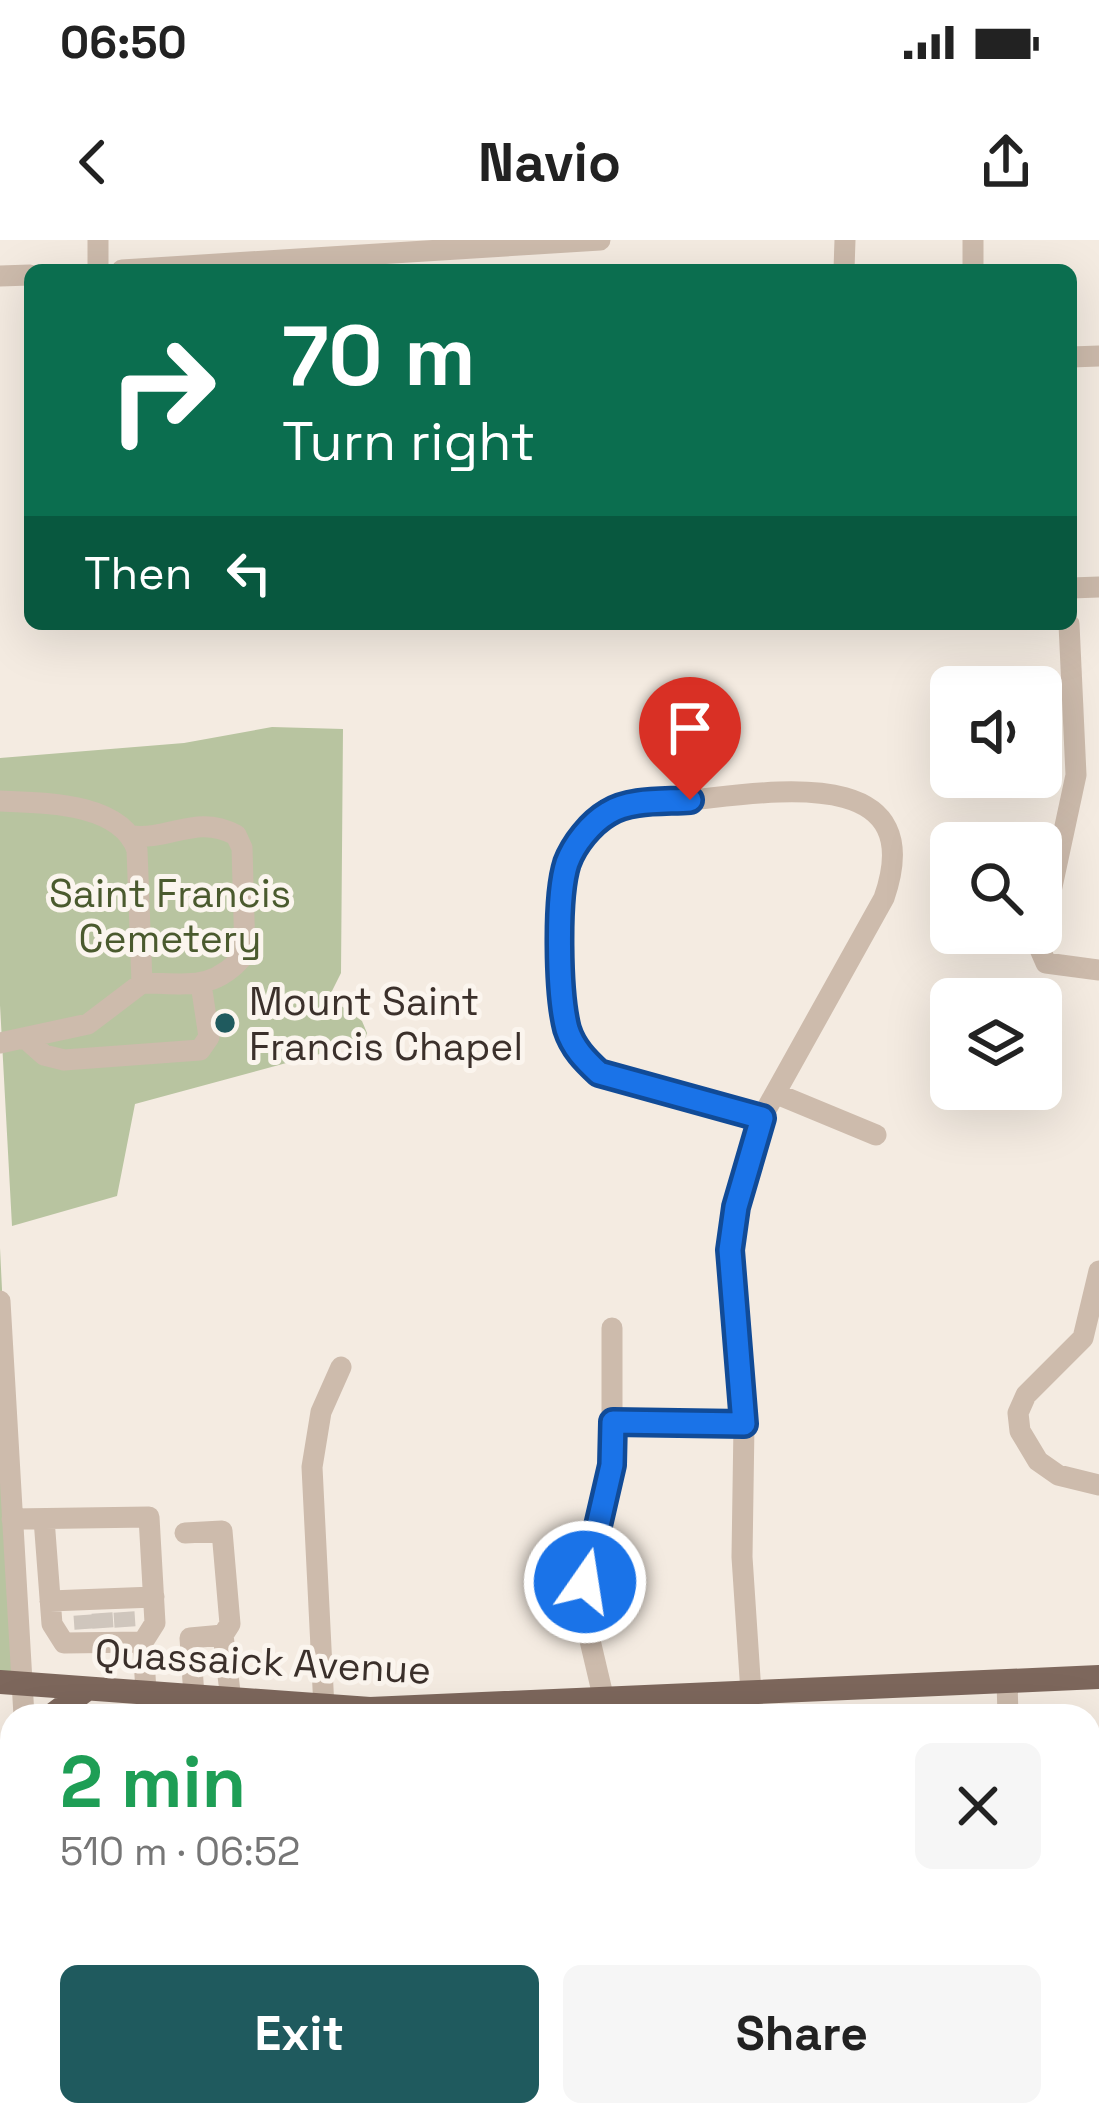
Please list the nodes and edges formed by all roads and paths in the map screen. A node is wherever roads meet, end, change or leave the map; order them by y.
1 (600, 240) edge
2 (576, 241) edge
3 (329, 250) edge
4 (184, 264) edge
5 (1070, 630) edge
6 (1088, 774) edge
7 (0, 801) edge
8 (132, 836) junction
9 (1099, 970) edge
10 (142, 983) junction
11 (200, 984) junction
12 (88, 1024) junction
13 (26, 1039) junction
14 (0, 1043) edge
15 (90, 1058) junction
16 (777, 1094) junction
17 (762, 1118) junction
18 (876, 1135) dead end
19 (1099, 1271) edge
20 (0, 1301) edge
21 (612, 1328) dead end
22 (340, 1367) dead end
23 (613, 1422) junction
24 (744, 1424) junction
25 (1099, 1485) edge
26 (12, 1519) junction
27 (44, 1519) junction
28 (185, 1533) dead end
29 (154, 1597) junction
30 (50, 1601) junction
31 (107, 1622) junction
32 (223, 1635) junction
33 (0, 1658) edge
34 (1099, 1677) edge
35 (1007, 1681) junction
36 (11, 1682) edge
37 (88, 1688) junction
38 (146, 1691) junction
39 (194, 1696) junction
40 (231, 1700) junction
41 (604, 1700) junction
42 (743, 1701) edge
43 (67, 1704) edge
44 (249, 1704) edge
45 (324, 1704) edge
46 (561, 1704) edge
47 (1008, 1704) edge

1 - 2 street
2 - 3 street
3 - 4 street
5 - 6 street
6 - 9 street
7 - 8 street
8 - 10 street
8 - 11 street
10 - 11 street
10 - 12 street
11 - 15 street
12 - 13 street
12 - 15 street
13 - 14 street
13 - 15 street
16 - 17 street
16 - 17 street
16 - 18 street
17 - 24 street
19 - 25 street
20 - 26 street
21 - 23 street
22 - 45 street
23 - 24 street
23 - 41 street
24 - 42 street
26 - 27 street
26 - 36 street
27 - 29 street
27 - 30 street
28 - 32 street
29 - 31 street
29 - 31 street
30 - 31 street
30 - 31 street
31 - 38 street
32 - 39 street
32 - 40 street
33 - 36 street
34 - 35 main road, Quassaick Avenue
35 - 42 main road, Quassaick Avenue
35 - 47 street
36 - 37 main road, Quassaick Avenue
37 - 38 main road, Quassaick Avenue
37 - 43 main road
38 - 39 main road, Quassaick Avenue
39 - 40 main road, Quassaick Avenue
40 - 44 main road, Quassaick Avenue
41 - 42 main road, Quassaick Avenue
41 - 46 main road, Quassaick Avenue

